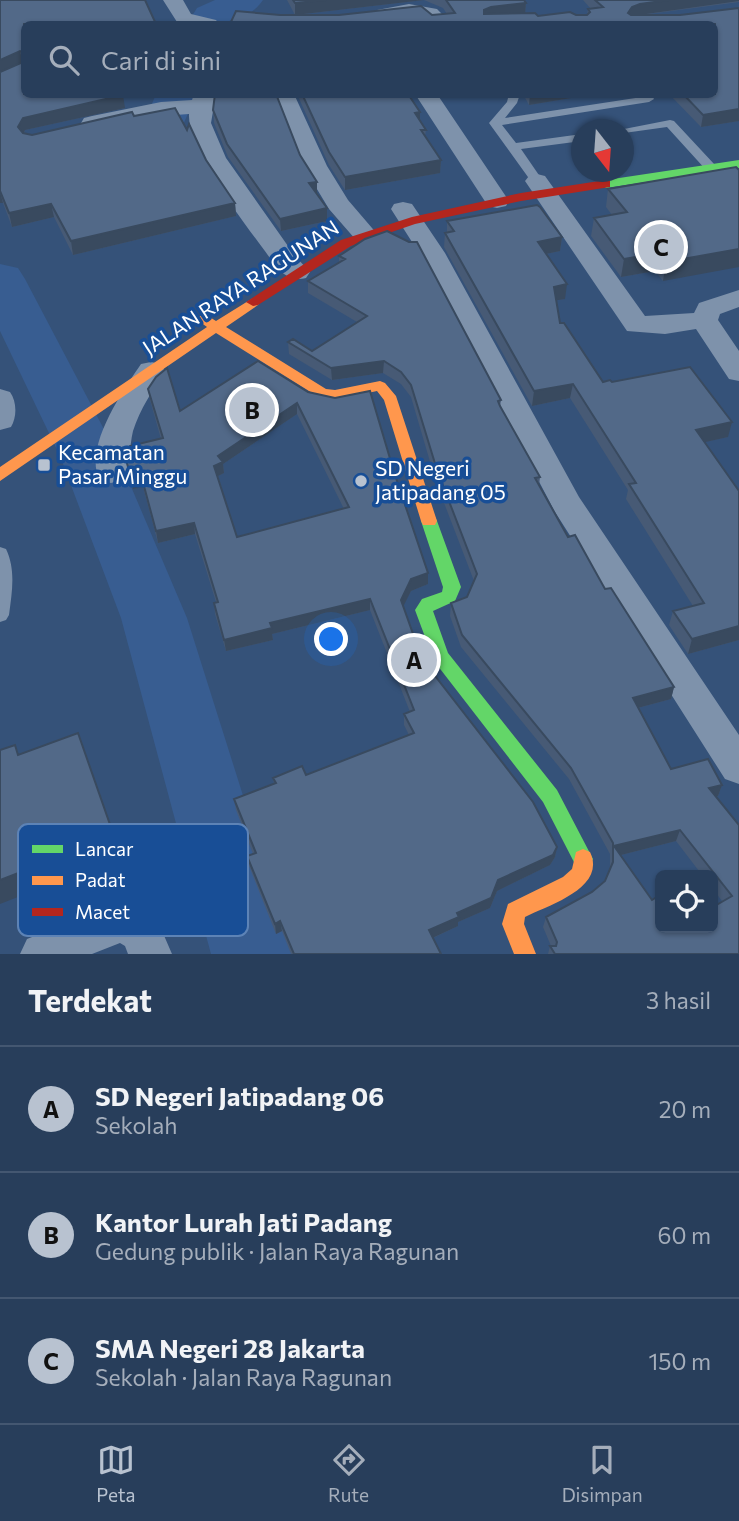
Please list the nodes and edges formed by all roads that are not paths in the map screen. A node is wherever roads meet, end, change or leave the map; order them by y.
1 (173, 0) edge
2 (366, 16) edge
3 (196, 21) edge
4 (440, 21) edge
5 (285, 98) edge
6 (429, 98) edge
7 (514, 98) edge
8 (198, 102) edge
9 (657, 108) edge
10 (495, 123) junction
11 (634, 123) edge
12 (70, 129) edge
13 (571, 139) edge
14 (513, 147) junction
15 (739, 150) edge
16 (706, 162) junction
17 (739, 164) edge
18 (634, 167) edge
19 (571, 179) edge
20 (542, 187) junction
21 (494, 195) junction
22 (408, 215) junction
23 (360, 230) junction
24 (292, 267) junction
25 (739, 298) edge
26 (203, 319) junction
27 (704, 320) junction
28 (217, 327) junction
29 (147, 364) junction
30 (739, 372) edge
31 (0, 399) edge
32 (0, 420) edge
33 (1, 472) edge
34 (111, 472) dead end
35 (0, 553) edge
36 (0, 615) edge
37 (739, 767) edge
38 (84, 936) edge
39 (143, 936) edge
40 (42, 954) edge
41 (150, 954) edge
42 (525, 954) edge

1 - 3 street
2 - 4 street
5 - 23 street
6 - 21 street
7 - 10 lane
8 - 12 street
8 - 24 street
9 - 10 lane
9 - 11 lane
9 - 16 lane
10 - 14 lane
13 - 14 lane
14 - 20 lane
15 - 16 main road, JALAN RAYA RAGUNAN
16 - 17 main road, JALAN RAYA RAGUNAN
16 - 18 main road, JALAN RAYA RAGUNAN
16 - 20 main road, JALAN RAYA RAGUNAN
19 - 20 main road, JALAN RAYA RAGUNAN
20 - 21 main road, JALAN RAYA RAGUNAN
20 - 27 street
21 - 22 main road, JALAN RAYA RAGUNAN
22 - 23 main road, JALAN RAYA RAGUNAN
22 - 37 street
23 - 24 main road, JALAN RAYA RAGUNAN
24 - 26 main road, JALAN RAYA RAGUNAN
24 - 28 main road, JALAN RAYA RAGUNAN
25 - 27 street
26 - 28 main road
26 - 29 main road, JALAN RAYA RAGUNAN
27 - 30 street
28 - 29 main road, JALAN RAYA RAGUNAN
28 - 42 main road
29 - 33 main road, JALAN RAYA RAGUNAN
29 - 34 street
31 - 32 street
35 - 36 lane
38 - 40 street
39 - 41 street

